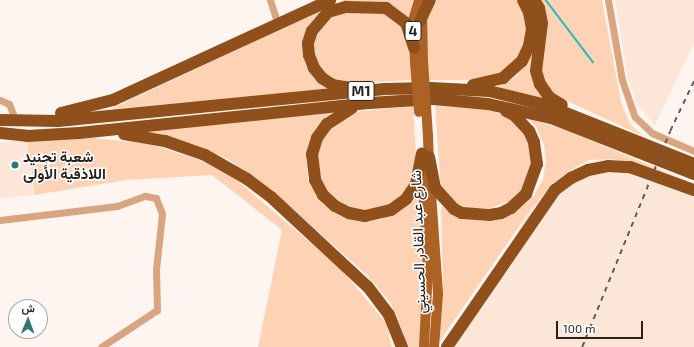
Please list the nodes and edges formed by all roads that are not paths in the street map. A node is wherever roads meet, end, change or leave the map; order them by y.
1 (270, 0) edge
2 (330, 0) edge
3 (419, 0) edge
4 (429, 0) edge
5 (523, 0) edge
6 (534, 0) edge
7 (608, 0) edge
8 (420, 21) joint
9 (278, 24) junction
10 (414, 48) junction
11 (419, 62) junction
12 (431, 88) junction
13 (384, 89) junction
14 (0, 100) edge
15 (370, 103) junction
16 (488, 104) junction
17 (582, 118) junction
18 (0, 120) edge
19 (16, 121) junction
20 (0, 133) edge
21 (79, 133) junction
22 (694, 151) edge
23 (425, 155) junction
24 (694, 164) edge
25 (694, 174) edge
26 (694, 190) edge
27 (0, 220) edge
28 (101, 347) edge
29 (402, 347) edge
30 (424, 347) edge
31 (434, 347) edge
32 (447, 347) edge

1 - 9 street
2 - 9 highway
3 - 10 main road, 4
4 - 8 highway
5 - 12 highway
6 - 17 highway
7 - 22 street
8 - 11 main road, 4
9 - 19 highway
10 - 11 main road, 4
10 - 13 highway
11 - 23 main road, شارع عبد القادر الحسيني, bridge
12 - 13 highway, M1
12 - 17 highway, M1
13 - 19 highway, M1
14 - 19 street
15 - 16 highway, M1
15 - 21 highway, M1
15 - 23 highway
16 - 23 highway
16 - 25 highway, M1
17 - 24 highway, M1
18 - 19 highway, M1
20 - 21 highway, M1
21 - 29 highway
23 - 30 main road, شارع عبد القادر الحسيني
23 - 31 main road, شارع عبد القادر الحسيني
26 - 32 highway
27 - 28 street

